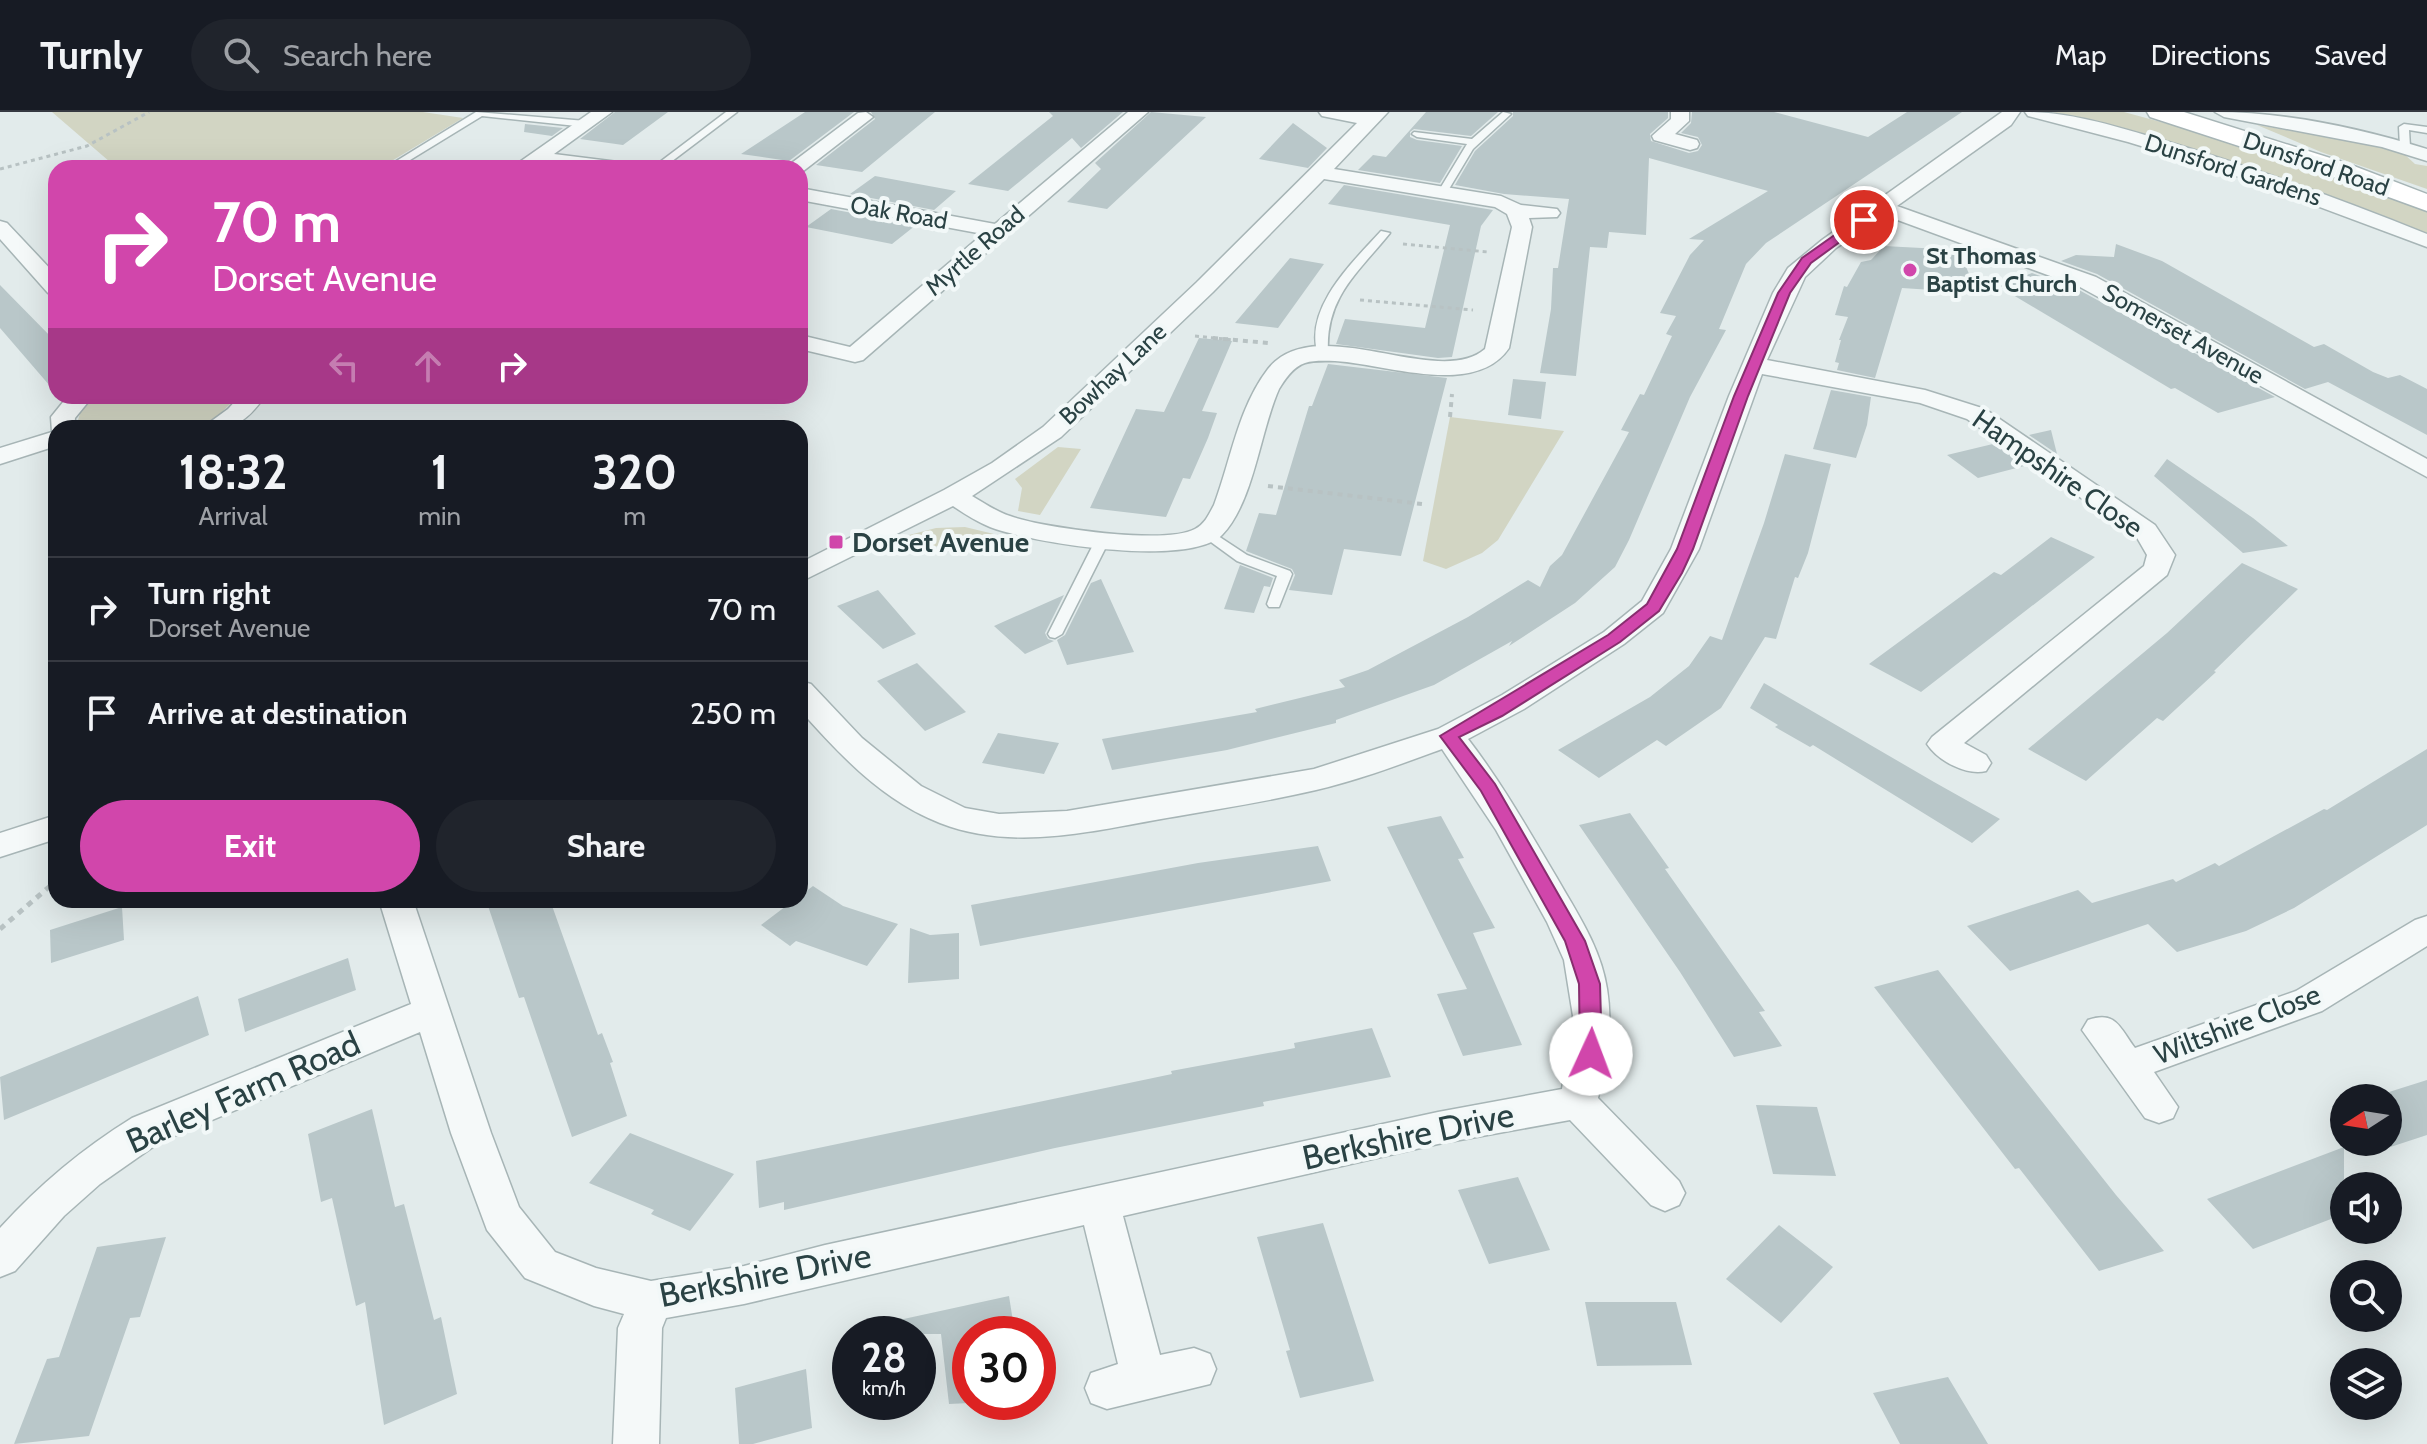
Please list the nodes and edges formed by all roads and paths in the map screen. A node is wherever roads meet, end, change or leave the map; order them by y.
1 (149, 112) edge
2 (481, 112) edge
3 (603, 112) edge
4 (732, 112) edge
5 (1139, 112) edge
6 (1328, 112) edge
7 (1680, 112) edge
8 (2011, 112) edge
9 (2034, 112) edge
10 (2159, 112) edge
11 (2224, 112) edge
12 (1506, 114) dead end
13 (1375, 116) edge
14 (864, 117) dead end
15 (586, 124) junction
16 (1638, 129) dead end
17 (2427, 130) edge
18 (1417, 134) dead end
19 (1661, 136) junction
20 (1474, 142) junction
21 (1690, 144) dead end
22 (2405, 147) junction
23 (2427, 155) edge
24 (403, 160) edge
25 (533, 160) edge
26 (668, 160) edge
27 (806, 160) edge
28 (0, 169) edge
29 (1319, 172) junction
30 (1443, 192) junction
31 (808, 195) edge
32 (2427, 203) edge
33 (1882, 207) junction
34 (1516, 211) junction
35 (1550, 213) dead end
36 (0, 227) edge
37 (998, 231) junction
38 (1381, 238) joint
39 (2427, 241) edge
40 (1517, 254) junction
41 (48, 279) edge
42 (1332, 298) junction
43 (1506, 312) junction
44 (1158, 332) junction
45 (808, 344) edge
46 (1321, 351) junction
47 (1754, 365) junction
48 (74, 404) edge
49 (246, 404) edge
50 (63, 420) edge
51 (227, 420) edge
52 (48, 441) edge
53 (0, 456) edge
54 (2427, 469) edge
55 (1234, 482) junction
56 (953, 496) junction
57 (1422, 504) dead end
58 (1209, 534) junction
59 (1103, 539) junction
60 (808, 570) edge
61 (1274, 604) dead end
62 (1055, 634) dead end
63 (808, 699) edge
64 (1449, 736) junction
65 (1975, 763) dead end
66 (48, 830) edge
67 (0, 845) edge
68 (48, 888) edge
69 (398, 908) edge
70 (0, 929) edge
71 (2427, 929) edge
72 (430, 1012) junction
73 (2101, 1030) dead end
74 (2127, 1066) junction
75 (1578, 1102) junction
76 (2159, 1107) dead end
77 (1665, 1193) dead end
78 (1099, 1204) junction
79 (0, 1258) edge
80 (651, 1301) junction
81 (1194, 1369) dead end
82 (636, 1444) edge

1 - 28 path
2 - 15 lane
2 - 24 lane
3 - 15 street
4 - 26 lane
5 - 37 street, Myrtle Road
6 - 13 street
7 - 19 street
8 - 33 street
9 - 39 street, Dunsford Gardens
10 - 32 main road, Dunsford Road
11 - 22 street
12 - 20 lane
13 - 29 street, Bowhay Lane
14 - 27 street
15 - 25 street
16 - 19 street
17 - 22 lane
18 - 20 lane
19 - 21 street
20 - 30 lane
22 - 23 street
29 - 30 street
29 - 44 street, Bowhay Lane
30 - 34 street
31 - 37 street, Oak Road
33 - 47 street
33 - 54 street, Somerset Avenue
34 - 35 street
34 - 40 street
36 - 41 street
37 - 45 street, Myrtle Road
38 - 40 path
38 - 42 lane
40 - 43 street
42 - 43 path
42 - 46 lane
43 - 46 street
44 - 46 path
44 - 56 street, Bowhay Lane
46 - 55 street
47 - 64 street
47 - 65 street, Hampshire Close
48 - 50 street
49 - 51 street
52 - 53 street
55 - 57 path
55 - 58 street
56 - 59 street
56 - 60 street, Bowhay Lane
58 - 59 street
58 - 61 lane
59 - 62 lane
63 - 64 street
64 - 75 street
66 - 67 street
68 - 70 path
69 - 72 street, Berkshire Drive
71 - 74 street, Wiltshire Close
72 - 79 street, Barley Farm Road
72 - 80 street, Berkshire Drive
73 - 74 street, Wiltshire Close
74 - 76 street, Wiltshire Close
75 - 77 street
75 - 78 street, Berkshire Drive
78 - 80 street, Berkshire Drive
78 - 81 street
80 - 82 street

